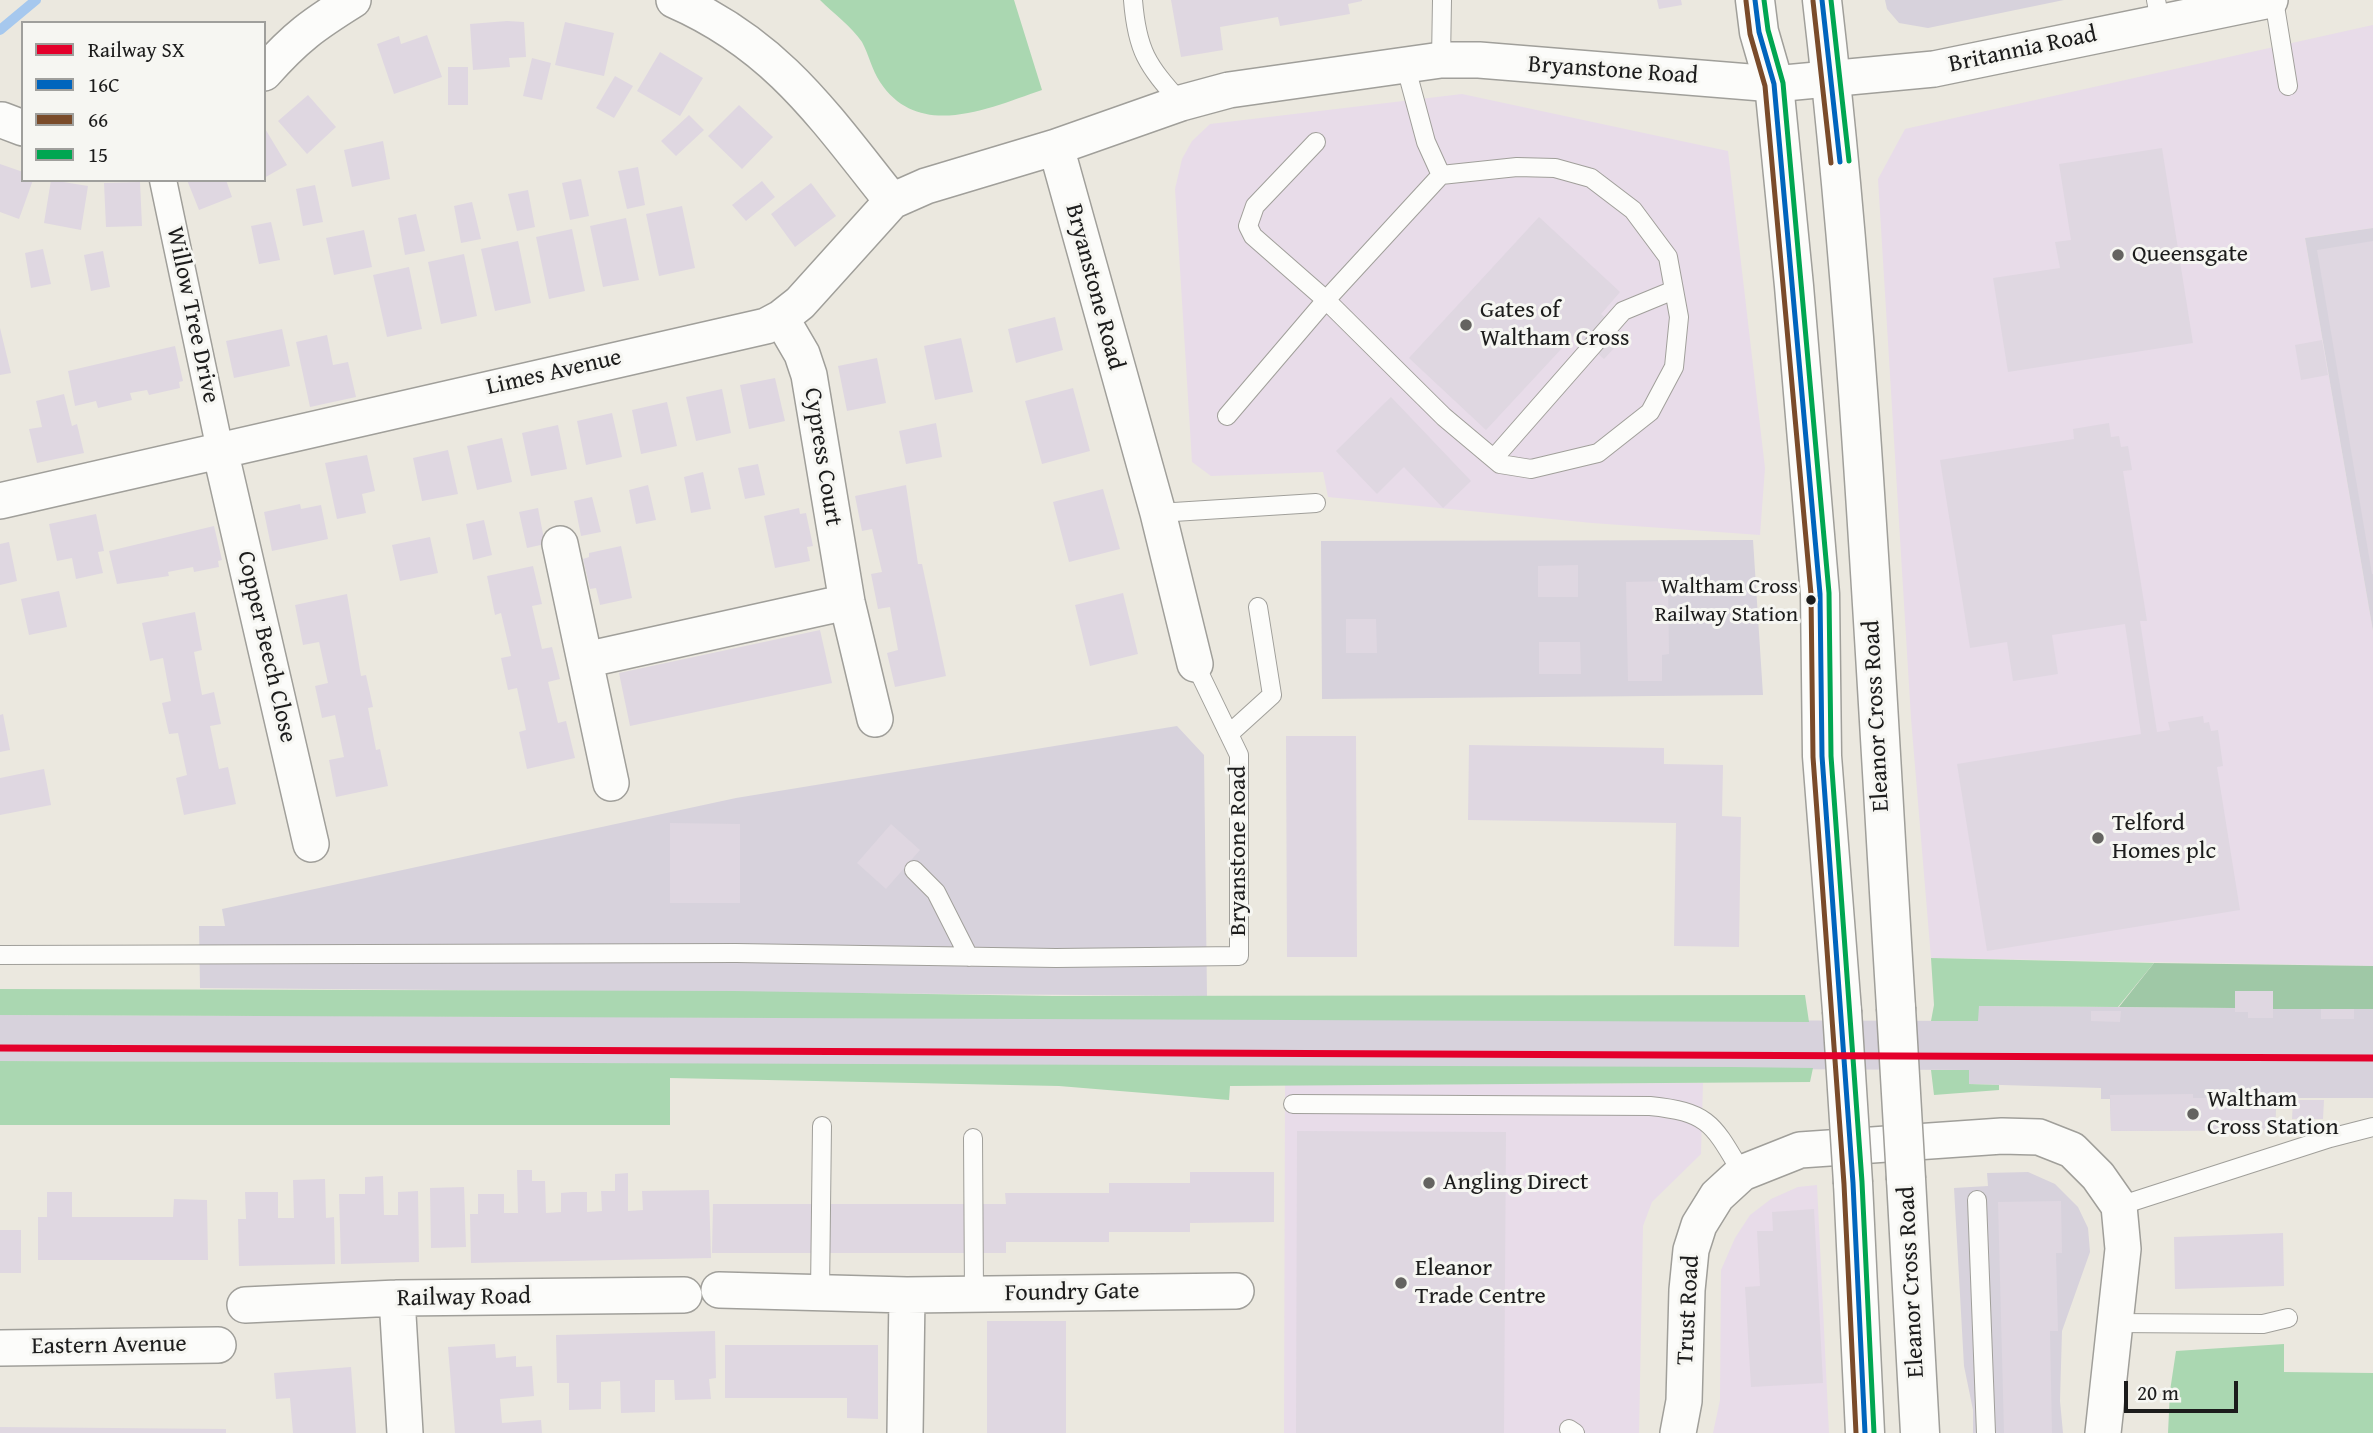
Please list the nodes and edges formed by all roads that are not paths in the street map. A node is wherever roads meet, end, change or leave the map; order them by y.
1 (353, 0) edge
2 (674, 0) edge
3 (1133, 0) edge
4 (1443, 0) edge
5 (1755, 0) edge
6 (1822, 0) edge
7 (2272, 0) edge
8 (2158, 10) edge
9 (1441, 60) junction
10 (1405, 64) junction
11 (266, 71) edge
12 (1831, 80) junction
13 (1774, 84) junction
14 (2288, 86) dead end
15 (1181, 103) junction
16 (1316, 142) dead end
17 (1056, 147) junction
18 (1441, 175) junction
19 (163, 182) edge
20 (892, 201) junction
21 (1674, 290) junction
22 (1326, 300) junction
23 (781, 318) junction
24 (1227, 416) dead end
25 (220, 450) junction
26 (1494, 458) junction
27 (0, 501) edge
28 (1316, 503) dead end
29 (1158, 513) junction
30 (560, 544) dead end
31 (847, 602) junction
32 (1258, 607) dead end
33 (585, 660) junction
34 (1195, 664) joint
35 (875, 719) dead end
36 (1229, 734) junction
37 (611, 783) dead end
38 (311, 845) dead end
39 (914, 870) dead end
40 (0, 955) edge
41 (969, 957) junction
42 (1293, 1104) dead end
43 (822, 1126) dead end
44 (2373, 1127) edge
45 (974, 1138) dead end
46 (1742, 1173) junction
47 (1977, 1199) dead end
48 (2119, 1206) junction
49 (719, 1290) dead end
50 (1236, 1291) dead end
51 (820, 1293) junction
52 (974, 1294) junction
53 (684, 1295) dead end
54 (907, 1295) junction
55 (397, 1298) junction
56 (245, 1305) dead end
57 (2288, 1318) dead end
58 (2113, 1323) junction
59 (218, 1345) dead end
60 (0, 1348) edge
61 (405, 1433) edge
62 (905, 1433) edge
63 (1678, 1433) edge
64 (1865, 1433) edge
65 (1920, 1433) edge
66 (1986, 1433) edge
67 (2103, 1433) edge

1 - 11 street
2 - 20 street
3 - 15 lane
4 - 9 lane
5 - 13 main road
6 - 12 main road, Eleanor Cross Road
7 - 8 street, Britannia Road
7 - 14 lane
8 - 12 street, Britannia Road
9 - 10 street, Bryanstone Road
9 - 13 street, Bryanstone Road
10 - 15 street, Bryanstone Road
10 - 18 lane
12 - 13 street, Britannia Road
12 - 65 main road, Eleanor Cross Road, bridge
13 - 64 main road, bridge
15 - 17 street, Bryanstone Road
16 - 22 lane
17 - 20 street, Limes Avenue
17 - 29 street, Bryanstone Road
18 - 21 lane
18 - 22 lane
19 - 25 street, Willow Tree Drive
20 - 23 street, Limes Avenue
21 - 26 lane
21 - 26 lane
22 - 24 lane
22 - 26 lane
23 - 25 street, Limes Avenue
23 - 31 street, Cypress Court
25 - 27 street, Limes Avenue
25 - 38 street, Copper Beech Close
28 - 29 lane
29 - 34 street, Bryanstone Road
30 - 33 street
31 - 33 street
31 - 35 street, Cypress Court
32 - 36 lane
33 - 37 street
34 - 36 lane, Bryanstone Road
36 - 41 lane, Bryanstone Road
39 - 41 lane
40 - 41 lane
42 - 46 lane
43 - 51 lane
44 - 48 lane
45 - 52 lane
46 - 48 street, Trust Road
46 - 63 street, Trust Road
47 - 66 lane
48 - 58 street
49 - 51 street, Foundry Gate
50 - 52 street, Foundry Gate
51 - 54 street, Foundry Gate
52 - 54 street, Foundry Gate
53 - 55 street, Railway Road
54 - 62 street
55 - 56 street, Railway Road
55 - 61 street
57 - 58 lane
58 - 67 street
59 - 60 street, Eastern Avenue

